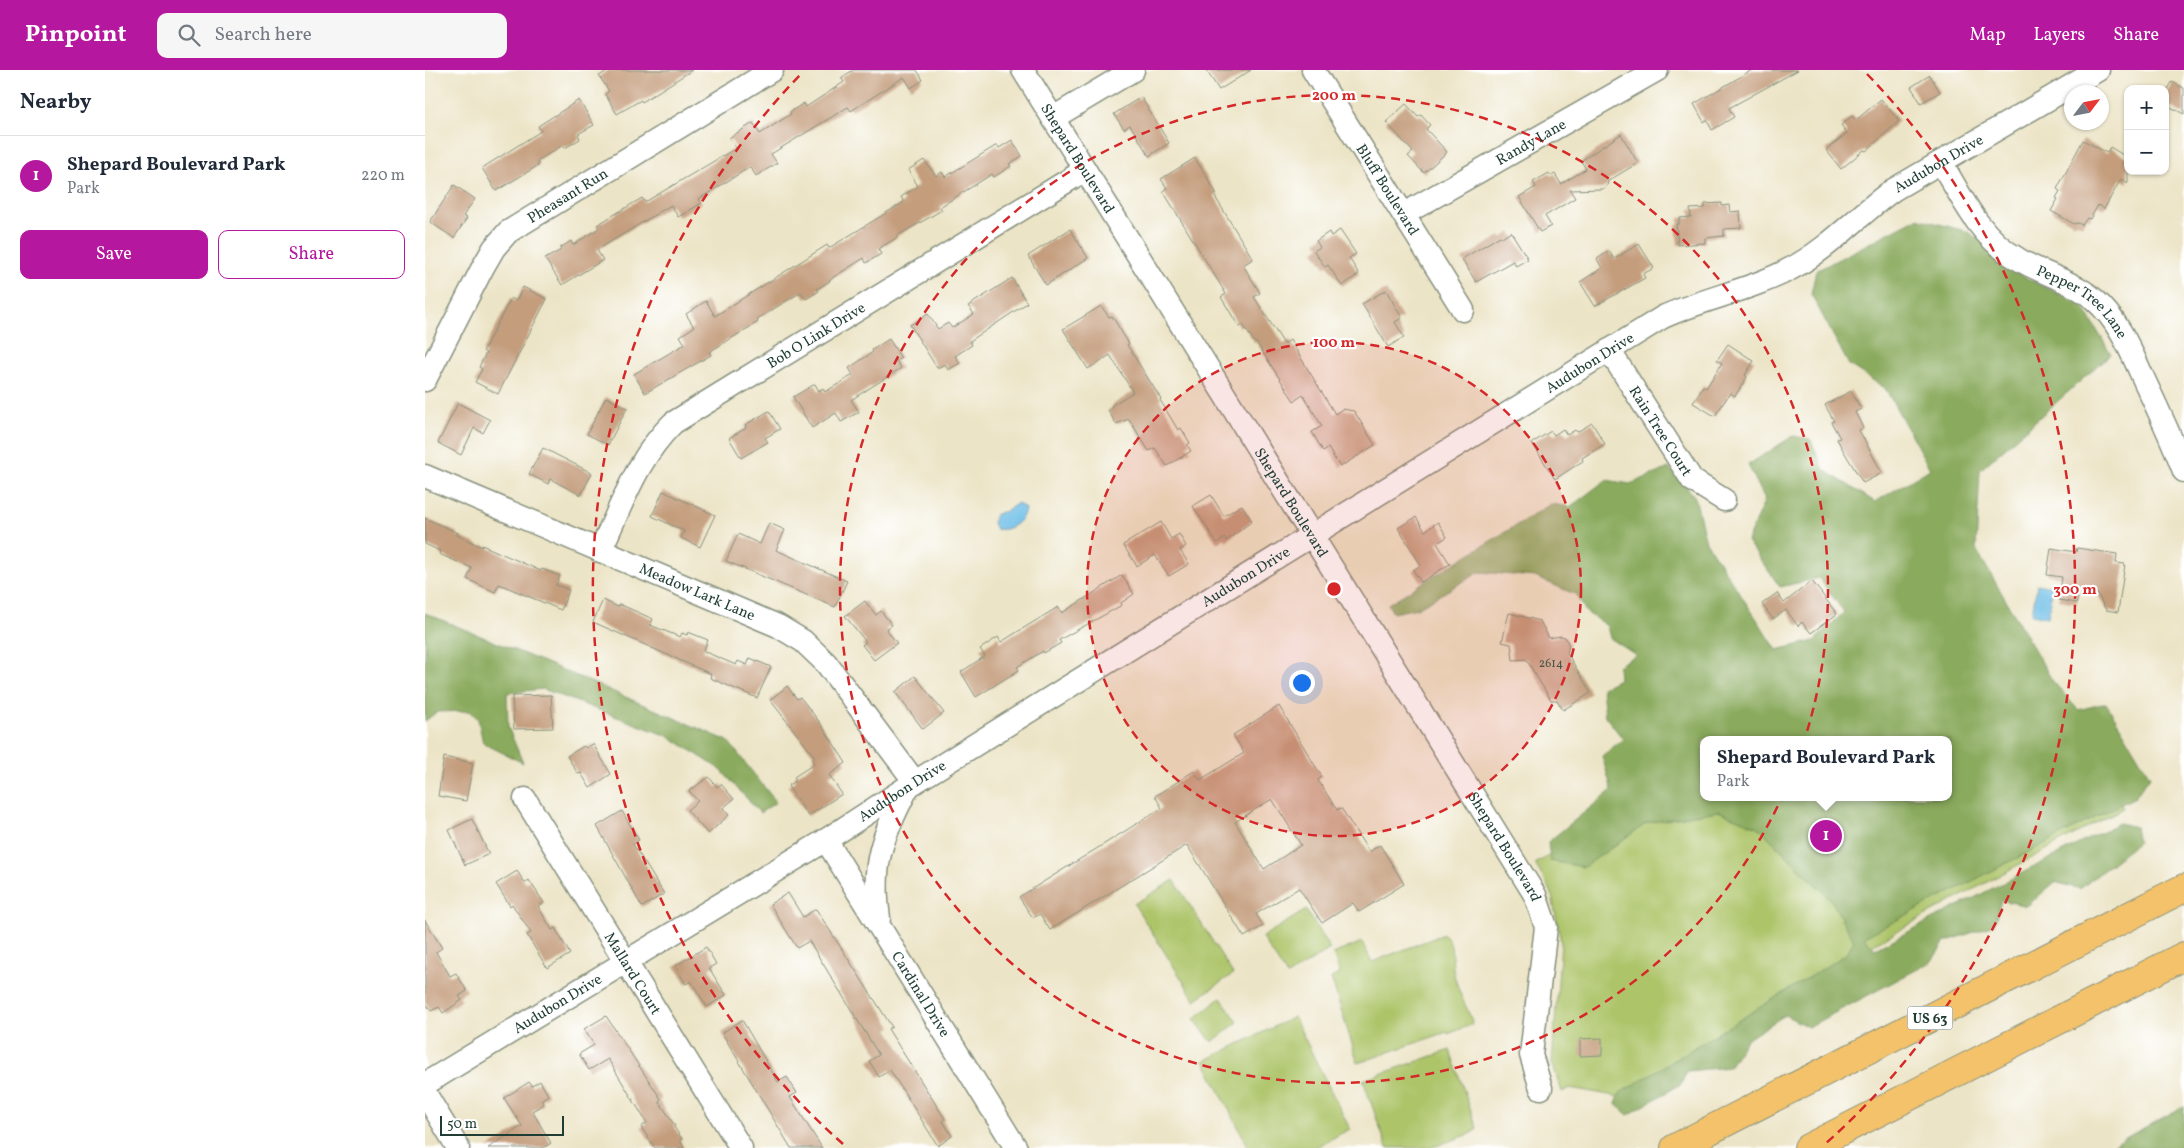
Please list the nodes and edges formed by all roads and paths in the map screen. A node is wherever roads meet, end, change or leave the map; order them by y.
1 (771, 70) edge
2 (1023, 70) edge
3 (1133, 70) edge
4 (1313, 70) edge
5 (1657, 70) edge
6 (2098, 70) edge
7 (1053, 118) junction
8 (1941, 162) junction
9 (1085, 170) junction
10 (1404, 214) junction
11 (1463, 310) dead end
12 (1609, 350) junction
13 (425, 380) edge
14 (2184, 471) edge
15 (425, 476) edge
16 (1724, 500) dead end
17 (1311, 535) junction
18 (600, 551) junction
19 (911, 785) junction
20 (525, 799) dead end
21 (826, 840) junction
22 (2184, 888) edge
23 (881, 929) junction
24 (2184, 956) edge
25 (625, 963) junction
26 (425, 1084) edge
27 (1541, 1088) dead end
28 (425, 1093) edge
29 (458, 1148) edge
30 (741, 1148) edge
31 (1016, 1148) edge
32 (1675, 1148) edge
33 (1808, 1148) edge

1 - 13 street, Pheasant Run
2 - 7 street, Shepard Boulevard
3 - 7 street
4 - 10 street, Bluff Boulevard
5 - 10 street, Randy Lane
6 - 8 street, Audubon Drive
7 - 9 street, Shepard Boulevard
8 - 12 street, Audubon Drive
8 - 14 street, Pepper Tree Lane
9 - 17 street, Shepard Boulevard
9 - 18 street, Bob O Link Drive
10 - 11 street, Bluff Boulevard
12 - 16 street, Rain Tree Court
12 - 17 street, Audubon Drive
15 - 18 street, Meadow Lark Lane
17 - 19 street, Audubon Drive
17 - 27 street, Shepard Boulevard
18 - 19 street, Meadow Lark Lane
19 - 21 street, Audubon Drive
19 - 23 street
20 - 25 street, Mallard Court
21 - 23 street, Cardinal Drive
21 - 25 street, Audubon Drive
22 - 32 highway, US 63
23 - 31 street, Cardinal Drive
24 - 33 highway
25 - 26 street, Audubon Drive
25 - 30 street, Mallard Court
28 - 29 street

